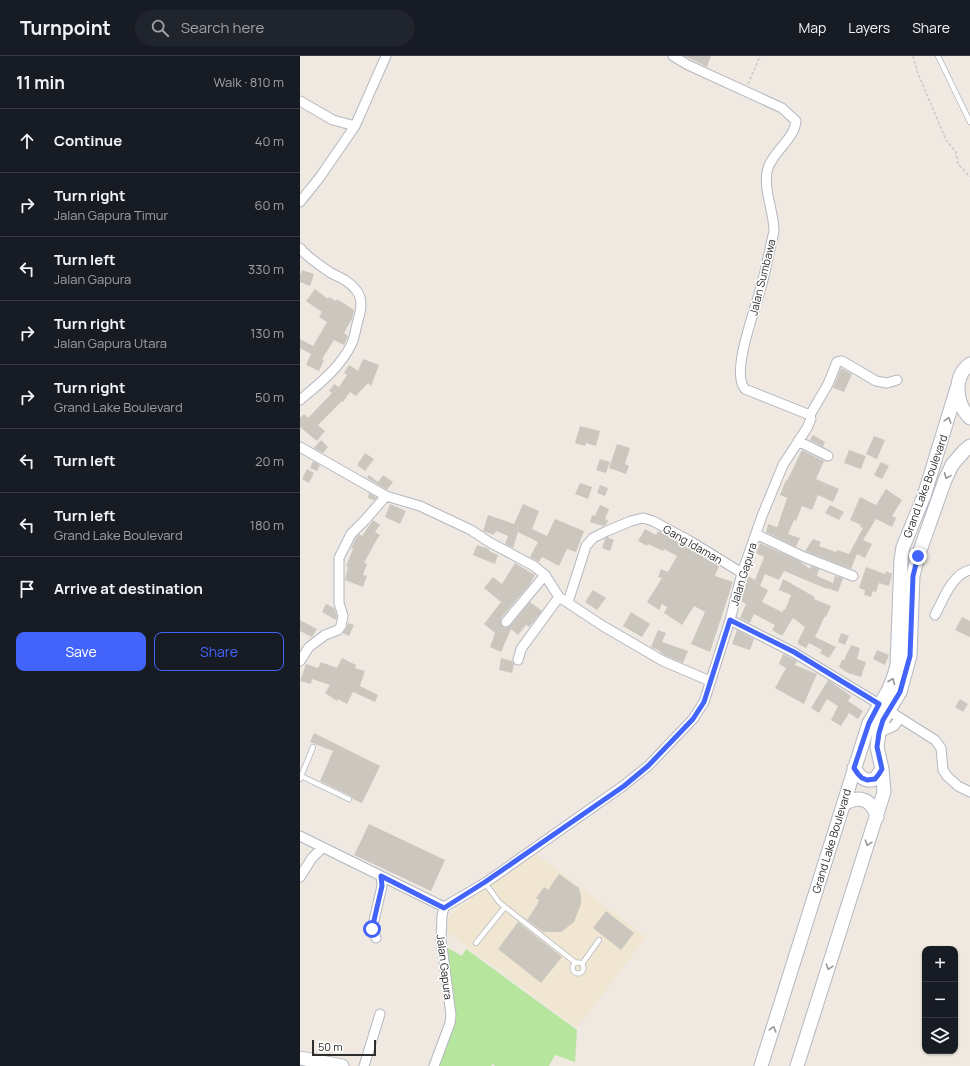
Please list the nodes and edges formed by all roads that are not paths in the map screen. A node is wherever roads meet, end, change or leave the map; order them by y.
1 (386, 56) edge
2 (673, 56) edge
3 (938, 56) edge
4 (300, 101) edge
5 (970, 122) edge
6 (355, 126) junction
7 (300, 201) edge
8 (300, 248) edge
9 (970, 364) edge
10 (897, 380) dead end
11 (958, 388) junction
12 (300, 400) edge
13 (810, 415) junction
14 (970, 418) edge
15 (798, 441) junction
16 (970, 446) edge
17 (300, 447) edge
18 (828, 456) dead end
19 (386, 496) junction
20 (756, 534) junction
21 (970, 570) edge
22 (742, 573) junction
23 (545, 575) junction
24 (853, 576) dead end
25 (559, 596) junction
26 (568, 602) junction
27 (935, 615) dead end
28 (730, 620) junction
29 (506, 622) dead end
30 (518, 660) dead end
31 (300, 661) edge
32 (710, 681) junction
33 (890, 711) junction
34 (313, 747) dead end
35 (854, 768) junction
36 (882, 769) junction
37 (300, 778) edge
38 (970, 792) edge
39 (348, 800) dead end
40 (842, 805) junction
41 (876, 817) junction
42 (300, 836) edge
43 (322, 848) junction
44 (381, 876) junction
45 (300, 877) edge
46 (485, 882) junction
47 (505, 907) junction
48 (444, 908) junction
49 (376, 938) dead end
50 (599, 940) dead end
51 (476, 943) dead end
52 (576, 963) junction
53 (582, 964) junction
54 (380, 1014) dead end
55 (300, 1058) edge
56 (342, 1066) edge
57 (364, 1066) edge
58 (434, 1066) edge
59 (761, 1066) edge
60 (797, 1066) edge

1 - 6 street
2 - 13 street, Jalan Sumbawa
3 - 5 lane
4 - 6 street
6 - 7 street
8 - 12 street
9 - 11 street, Grand Lake Boulevard
10 - 13 street, Jalan Gapura
11 - 14 street
33 -> 11 street, Grand Lake Boulevard
13 - 15 street, Jalan Gapura
15 - 18 street
15 - 20 street, Jalan Gapura
16 -> 33 street, Grand Lake Boulevard
17 - 19 street
19 - 23 street
19 - 31 street
20 - 22 street, Jalan Gapura
20 - 24 street
21 - 27 street
22 - 26 street, Gang Idaman
22 - 28 street, Jalan Gapura
23 - 25 street
23 - 29 street
25 - 26 street
25 - 30 street
26 - 32 street
28 - 32 street, Jalan Gapura
28 - 33 street
32 - 46 street, Jalan Gapura
33 - 35 street, Grand Lake Boulevard
33 - 36 street, Grand Lake Boulevard
33 - 38 street
34 - 37 lane
35 - 36 street
35 - 40 street, Grand Lake Boulevard
36 - 41 street, Grand Lake Boulevard
37 - 39 lane
40 - 41 street
59 -> 40 street, Grand Lake Boulevard
41 -> 60 street, Grand Lake Boulevard
42 - 43 street
43 - 44 street
43 - 45 street
44 - 48 street
44 - 49 street
46 - 47 lane
46 - 48 street, Jalan Gapura
47 - 51 lane
47 - 52 lane
48 - 58 street, Jalan Gapura
50 - 53 lane
52 - 53 lane
52 - 53 lane
54 - 57 street
55 - 56 street

